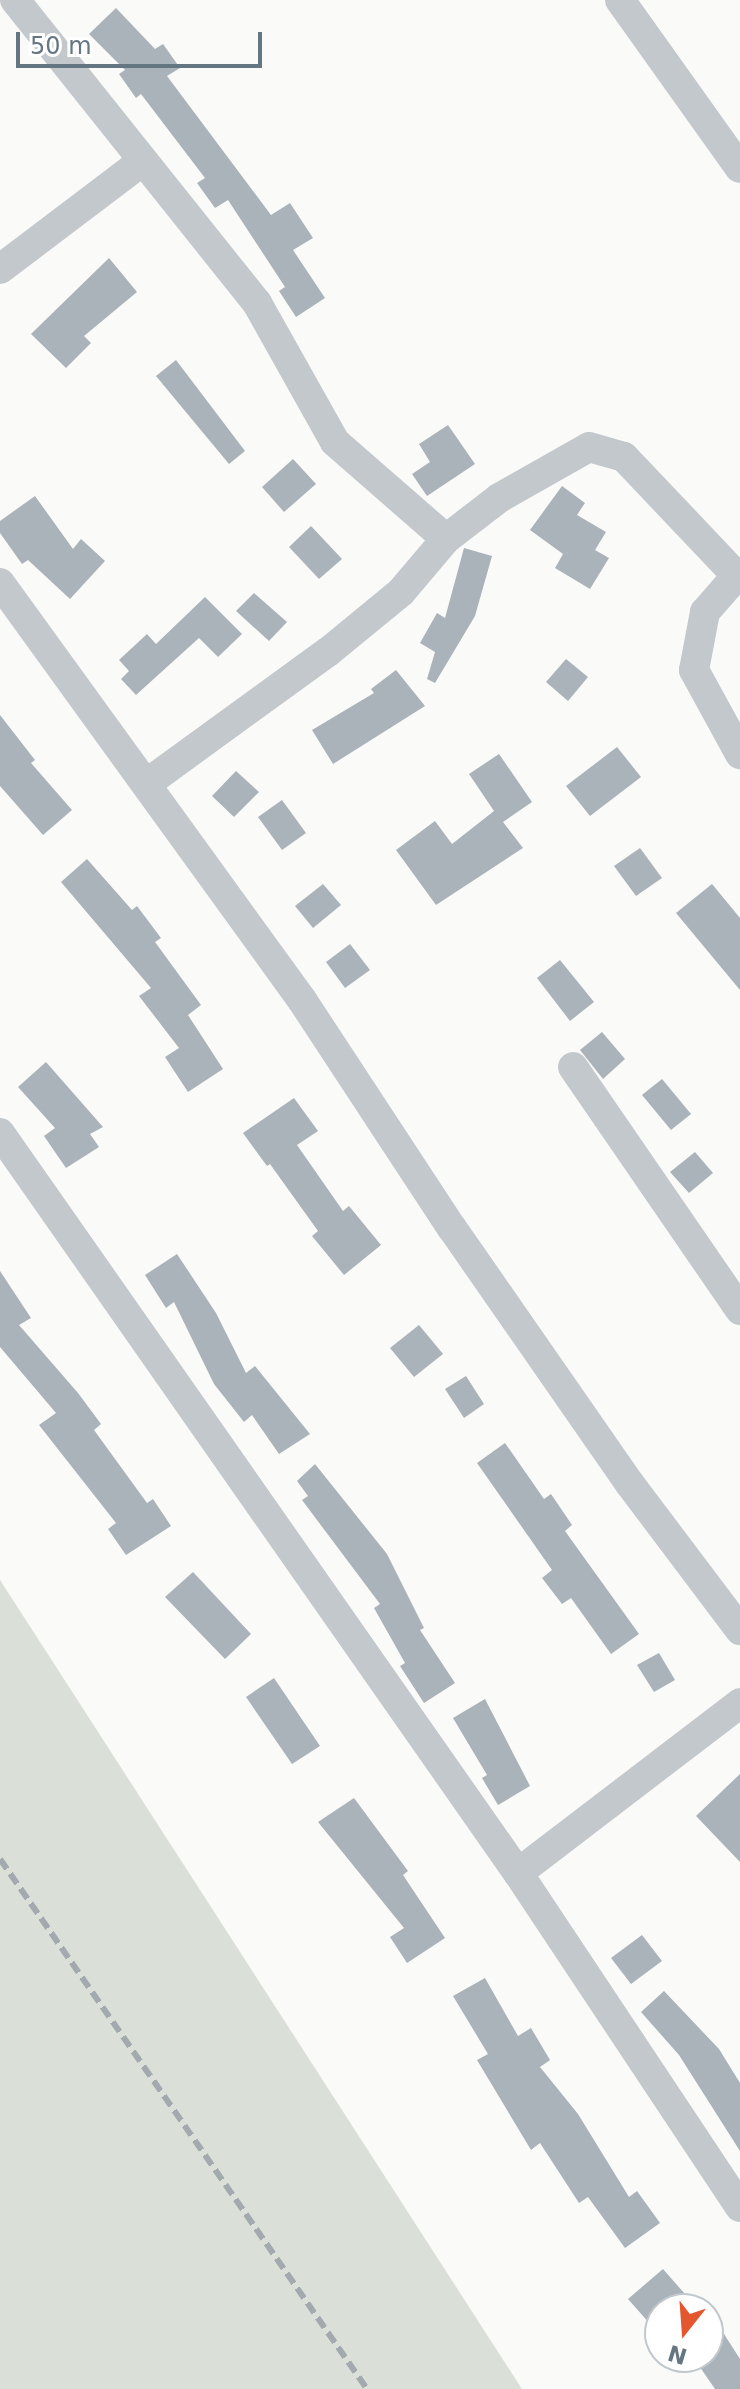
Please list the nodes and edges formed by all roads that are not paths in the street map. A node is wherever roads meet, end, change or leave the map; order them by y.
1 (15, 0) edge
2 (629, 3) edge
3 (140, 163) junction
4 (740, 168) edge
5 (0, 269) edge
6 (446, 539) junction
7 (738, 574) edge
8 (0, 583) edge
9 (740, 754) edge
10 (146, 784) junction
11 (573, 1067) dead end
12 (0, 1133) edge
13 (740, 1310) edge
14 (740, 1630) edge
15 (740, 1703) edge
16 (518, 1873) junction
17 (740, 2207) edge

1 - 3 street
2 - 4 street
3 - 5 street
3 - 6 street
6 - 7 street
6 - 10 street
7 - 9 street
8 - 10 street
10 - 14 street
11 - 13 street
12 - 16 street
15 - 16 street
16 - 17 street

